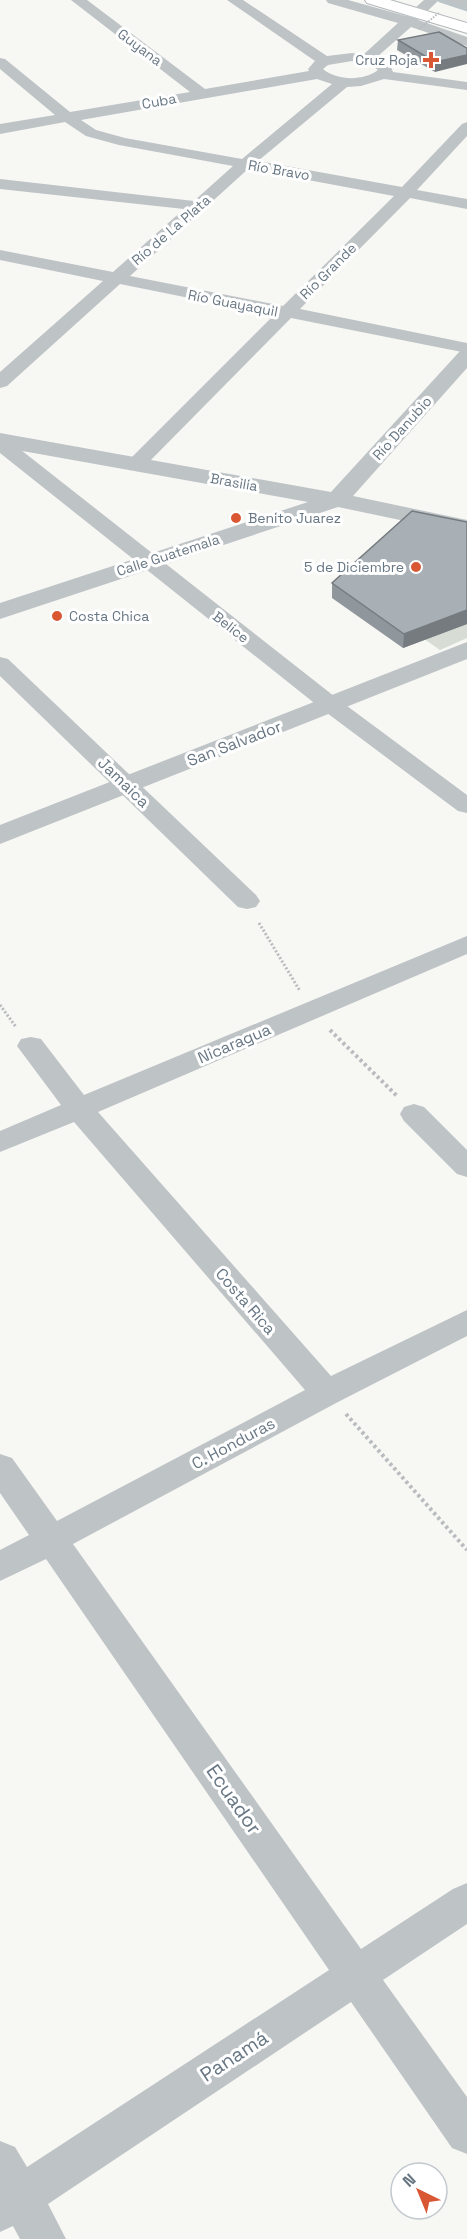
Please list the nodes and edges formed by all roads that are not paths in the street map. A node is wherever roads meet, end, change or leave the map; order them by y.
1 (78, 0) edge
2 (234, 0) edge
3 (333, 0) edge
4 (373, 0) edge
5 (453, 0) edge
6 (467, 5) edge
7 (420, 13) edge
8 (467, 28) edge
9 (467, 42) edge
10 (367, 59) junction
11 (0, 62) edge
12 (321, 68) junction
13 (383, 75) junction
14 (344, 82) junction
15 (467, 86) edge
16 (201, 93) junction
17 (67, 117) junction
18 (467, 127) edge
19 (0, 129) edge
20 (245, 164) junction
21 (0, 184) edge
22 (406, 193) junction
23 (467, 204) edge
24 (198, 206) junction
25 (0, 255) edge
26 (114, 279) junction
27 (285, 313) junction
28 (467, 348) edge
29 (467, 355) edge
30 (0, 382) edge
31 (0, 442) edge
32 (136, 464) junction
33 (337, 500) junction
34 (467, 527) edge
35 (147, 562) junction
36 (0, 611) edge
37 (467, 650) edge
38 (0, 664) edge
39 (331, 705) junction
40 (126, 784) junction
41 (467, 806) edge
42 (0, 835) edge
43 (247, 901) dead end
44 (467, 944) edge
45 (31, 1046) dead end
46 (78, 1108) junction
47 (414, 1114) dead end
48 (0, 1142) edge
49 (467, 1167) edge
50 (467, 1322) edge
51 (327, 1393) junction
52 (0, 1467) edge
53 (52, 1539) junction
54 (0, 1567) edge
55 (467, 1902) edge
56 (357, 1975) junction
57 (467, 2133) edge
58 (7, 2190) edge
59 (44, 2239) edge

1 - 16 street, Guyana
2 - 12 street
3 - 7 street
4 - 7 main road
5 - 6 street
7 - 8 main road
7 - 9 street
7 - 10 street
10 - 12 street, Cuba
10 - 13 street
11 - 17 street, Río Bravo
12 - 14 street
12 - 16 street, Cuba
13 - 14 street
13 - 15 street
14 - 20 street, Río de La Plata
16 - 17 street, Cuba
17 - 19 street, Cuba
17 - 20 street, Río Bravo
18 - 22 street, Río Grande
20 - 22 street, Río Bravo
20 - 24 street, Río de La Plata
21 - 24 street
22 - 23 street, Río Bravo
22 - 27 street, Río Grande
24 - 26 street, Río de La Plata
25 - 26 street, Río Guayaquil
26 - 27 street, Río Guayaquil
26 - 30 street, Río de La Plata
27 - 28 street, Río Guayaquil
27 - 32 street, Río Grande
29 - 33 street, Río Danubio
31 - 32 street, Brasilia
31 - 35 street, Belice
32 - 33 street, Brasilia
33 - 34 street, Brasilia
33 - 35 street, Calle Guatemala
35 - 36 street, Calle Guatemala
35 - 39 street, Belice
37 - 39 street, San Salvador
38 - 40 street, Jamaica
39 - 40 street, San Salvador
39 - 41 street, Belice
40 - 42 street, San Salvador
40 - 43 street, Jamaica
44 - 46 street, Nicaragua
45 - 46 street, Costa Rica
46 - 48 street, Nicaragua
46 - 51 street, Costa Rica
47 - 49 street
50 - 51 street, C. Honduras
51 - 53 street, C. Honduras
52 - 53 street, Ecuador
53 - 54 street, C. Honduras
53 - 56 street, Ecuador
55 - 56 street, Panamá
56 - 57 street, Ecuador
56 - 58 street, Panamá
58 - 59 street

